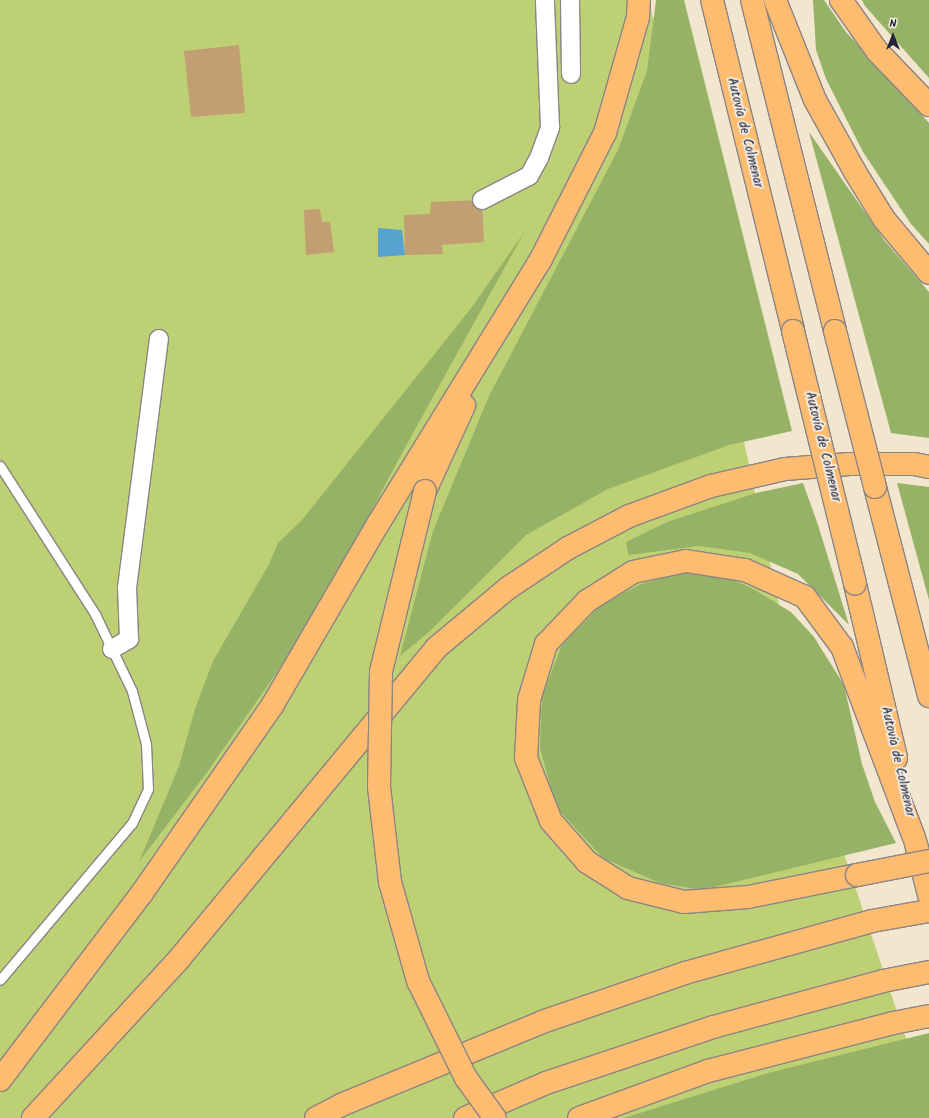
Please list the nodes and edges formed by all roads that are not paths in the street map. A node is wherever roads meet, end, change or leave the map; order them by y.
1 (545, 0) edge
2 (570, 0) edge
3 (639, 0) edge
4 (712, 0) edge
5 (752, 0) edge
6 (775, 0) edge
7 (841, 0) edge
8 (572, 74) dead end
9 (929, 105) edge
10 (482, 200) dead end
11 (929, 273) edge
12 (506, 315) junction
13 (159, 339) dead end
14 (0, 466) edge
15 (929, 466) edge
16 (112, 649) junction
17 (929, 696) edge
18 (914, 838) junction
19 (929, 861) edge
20 (929, 895) edge
21 (929, 910) edge
22 (929, 972) edge
23 (0, 980) edge
24 (929, 1016) edge
25 (0, 1080) edge
26 (33, 1118) edge
27 (316, 1118) edge
28 (465, 1118) edge
29 (495, 1118) edge
30 (579, 1118) edge

1 - 10 street
2 - 8 street
3 - 12 highway
4 - 18 highway, Autovía de Colmenar, bridge
5 - 17 highway, bridge
6 - 11 highway
7 - 9 highway
12 - 25 highway
12 - 29 highway, bridge
13 - 16 street
14 - 16 lane
15 - 26 highway
16 - 23 lane
18 - 19 highway, bridge
18 - 20 highway, Autovía de Colmenar
21 - 27 highway
22 - 28 highway
24 - 30 highway

